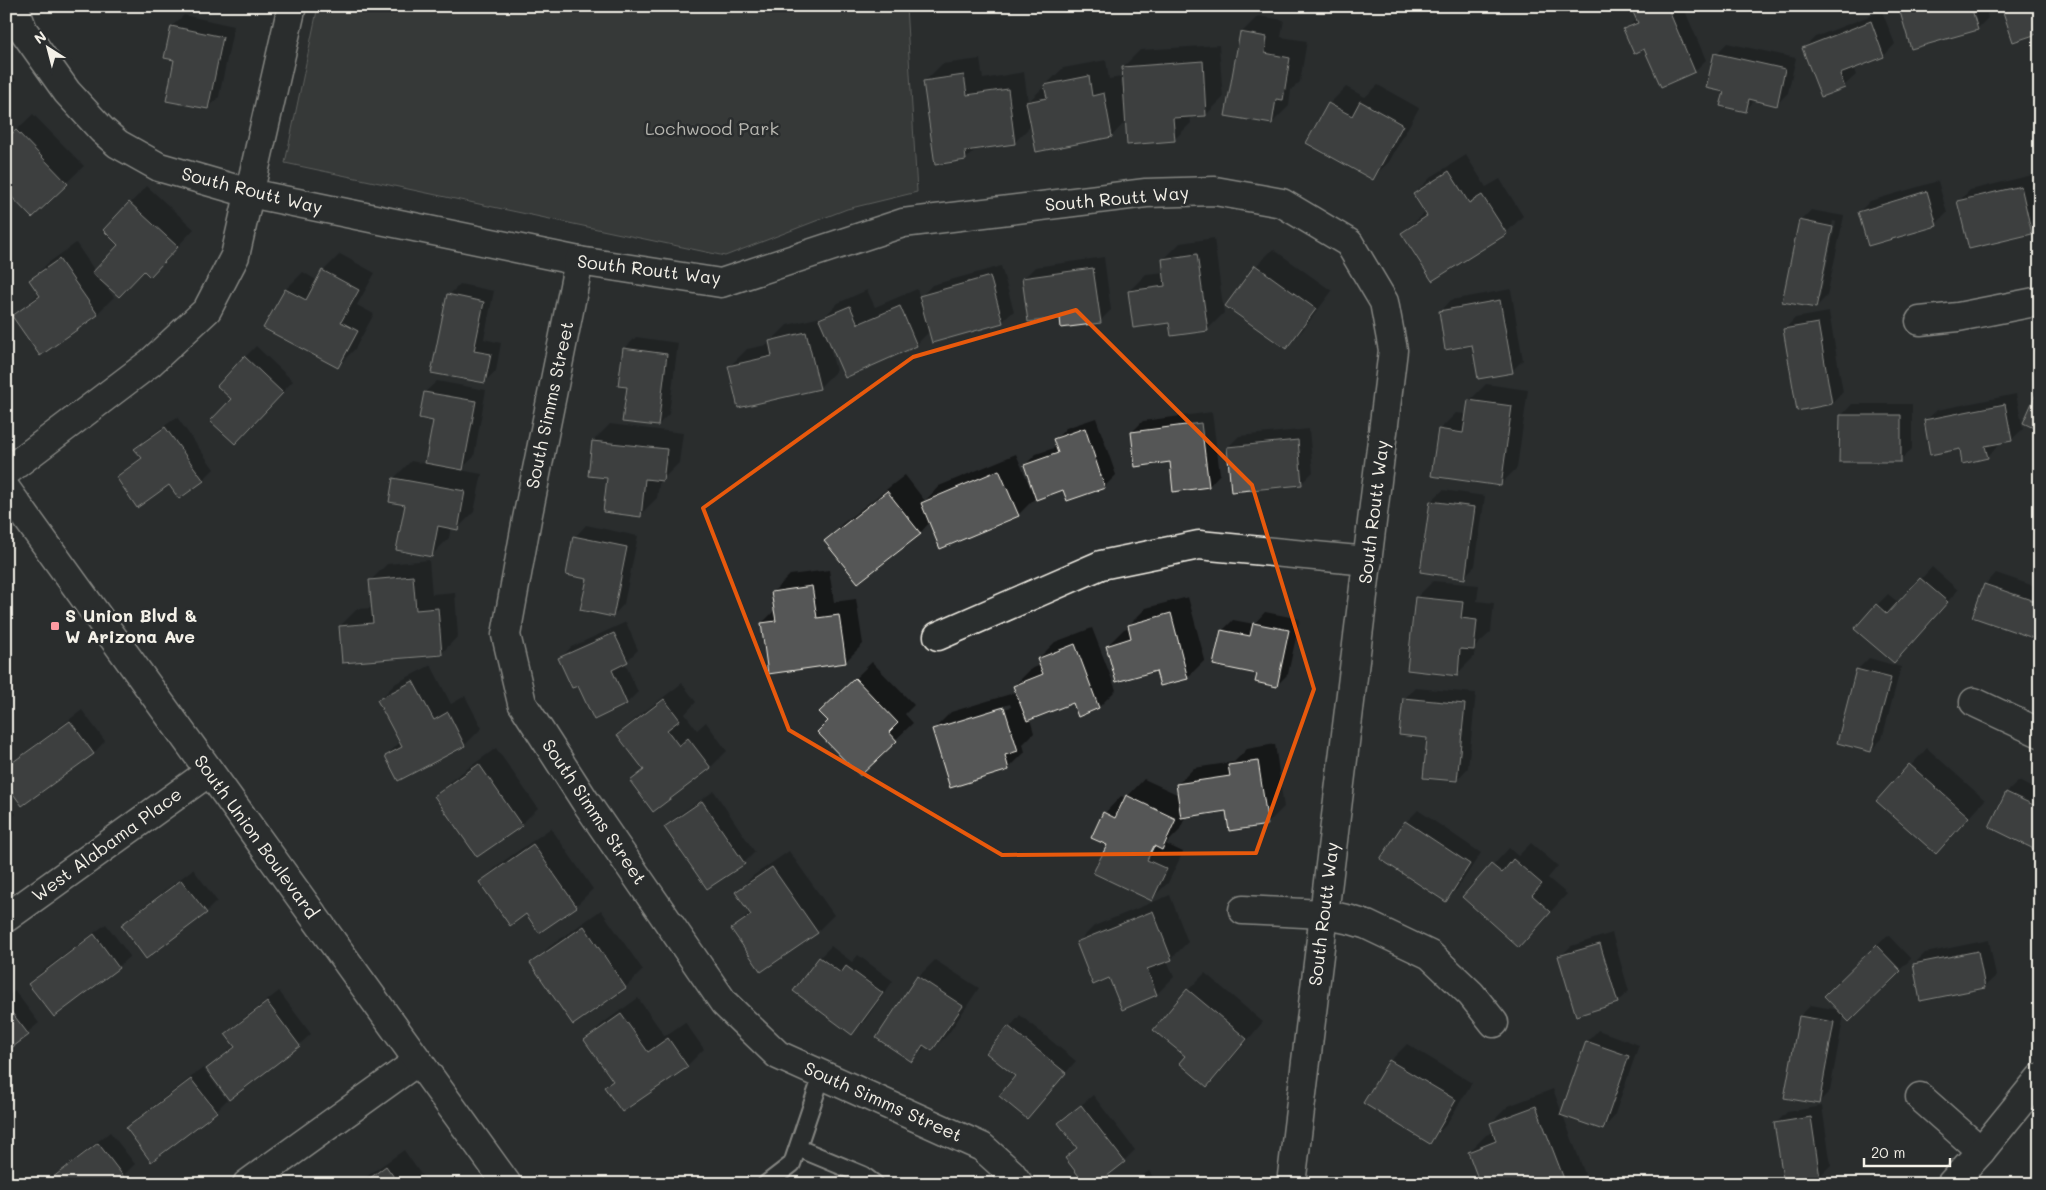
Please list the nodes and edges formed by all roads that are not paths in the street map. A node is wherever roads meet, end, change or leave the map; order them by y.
1 (14, 6) edge
2 (292, 6) edge
3 (249, 193) junction
4 (579, 261) junction
5 (2040, 301) edge
6 (1920, 321) dead end
7 (6, 472) edge
8 (6, 489) edge
9 (1368, 561) junction
10 (938, 636) dead end
11 (1974, 702) dead end
12 (2040, 732) edge
13 (208, 772) junction
14 (1243, 910) dead end
15 (1323, 914) junction
16 (6, 918) edge
17 (1494, 1023) dead end
18 (418, 1061) junction
19 (822, 1075) junction
20 (2040, 1078) edge
21 (1920, 1097) dead end
22 (798, 1148) junction
23 (1981, 1151) junction
24 (247, 1184) edge
25 (507, 1184) edge
26 (766, 1184) edge
27 (875, 1184) edge
28 (1019, 1184) edge
29 (1291, 1184) edge
30 (1951, 1184) edge

1 - 3 street, South Routt Way
2 - 3 street
3 - 4 street, South Routt Way
3 - 7 street
4 - 9 street, South Routt Way
4 - 19 street, South Simms Street
5 - 6 street
8 - 13 street, South Union Boulevard
9 - 10 street
9 - 15 street, South Routt Way
11 - 12 street
13 - 16 street, West Alabama Place
13 - 18 street, South Union Boulevard
14 - 15 street
15 - 17 street
15 - 29 street, South Routt Way
18 - 24 street
18 - 25 street, South Union Boulevard
19 - 22 lane
19 - 28 street, South Simms Street
20 - 23 street
21 - 23 street
22 - 26 lane
22 - 27 lane
23 - 30 street

